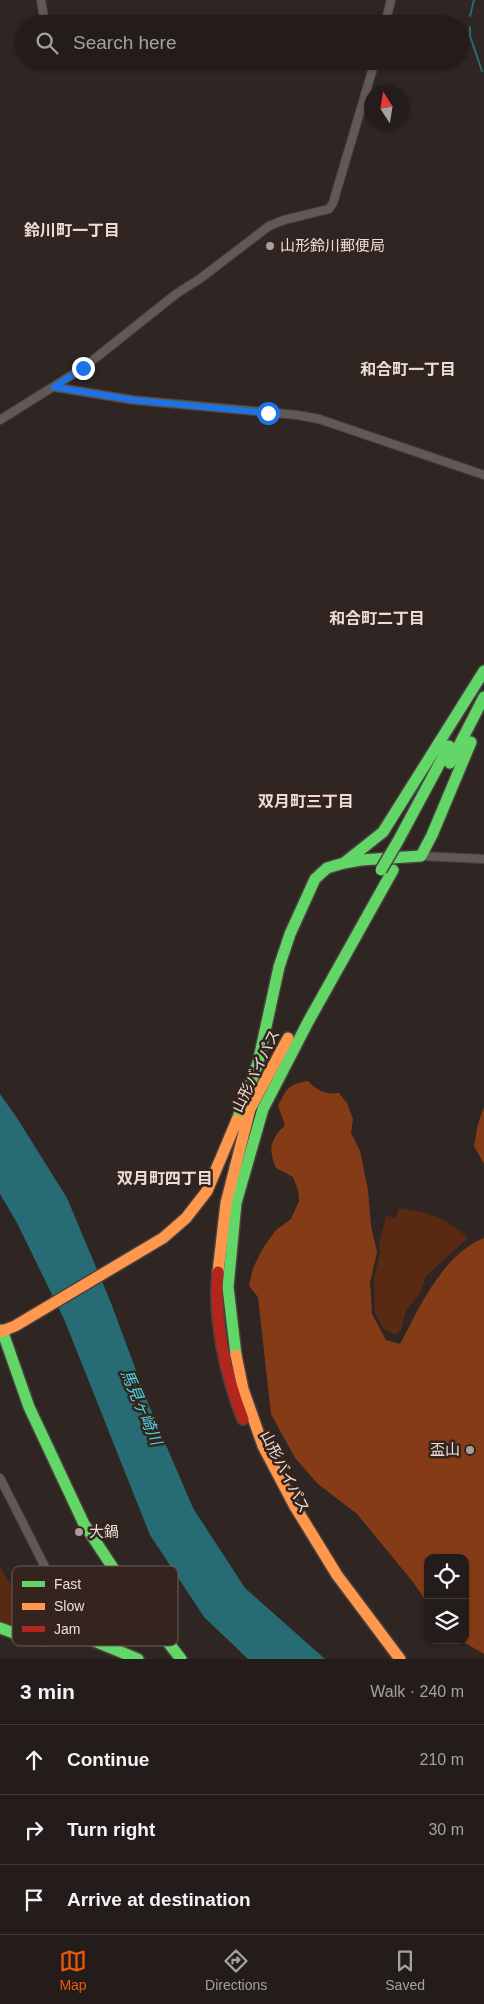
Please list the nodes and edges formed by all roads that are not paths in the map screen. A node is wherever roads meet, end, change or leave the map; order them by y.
1 (41, 0) edge
2 (391, 0) edge
3 (44, 15) edge
4 (387, 15) edge
5 (372, 70) edge
6 (54, 387) junction
7 (0, 420) edge
8 (484, 475) edge
9 (484, 671) edge
10 (484, 678) edge
11 (484, 698) edge
12 (484, 713) edge
13 (403, 842) junction
14 (421, 856) junction
15 (484, 859) edge
16 (344, 863) junction
17 (1, 1331) edge
18 (0, 1478) edge
19 (45, 1566) edge
20 (112, 1566) edge
21 (0, 1628) edge
22 (12, 1632) edge
23 (378, 1636) junction
24 (102, 1646) edge
25 (170, 1646) edge
26 (124, 1657) edge
27 (179, 1658) edge
28 (138, 1659) edge
29 (388, 1659) edge
30 (400, 1659) edge

1 - 3 street
2 - 4 street
5 - 6 street
6 - 7 street
6 - 8 street
9 - 16 main road
10 - 13 main road, 山形バイパス
11 - 13 main road, 山形バイパス
12 - 14 main road
13 - 23 main road, 山形バイパス
14 - 15 street
14 - 16 main road
16 - 17 main road
17 - 20 main road
18 - 19 street
21 - 22 main road
23 - 29 main road, 山形バイパス
23 - 30 main road, 山形バイパス
24 - 26 main road
25 - 27 main road
26 - 28 main road

